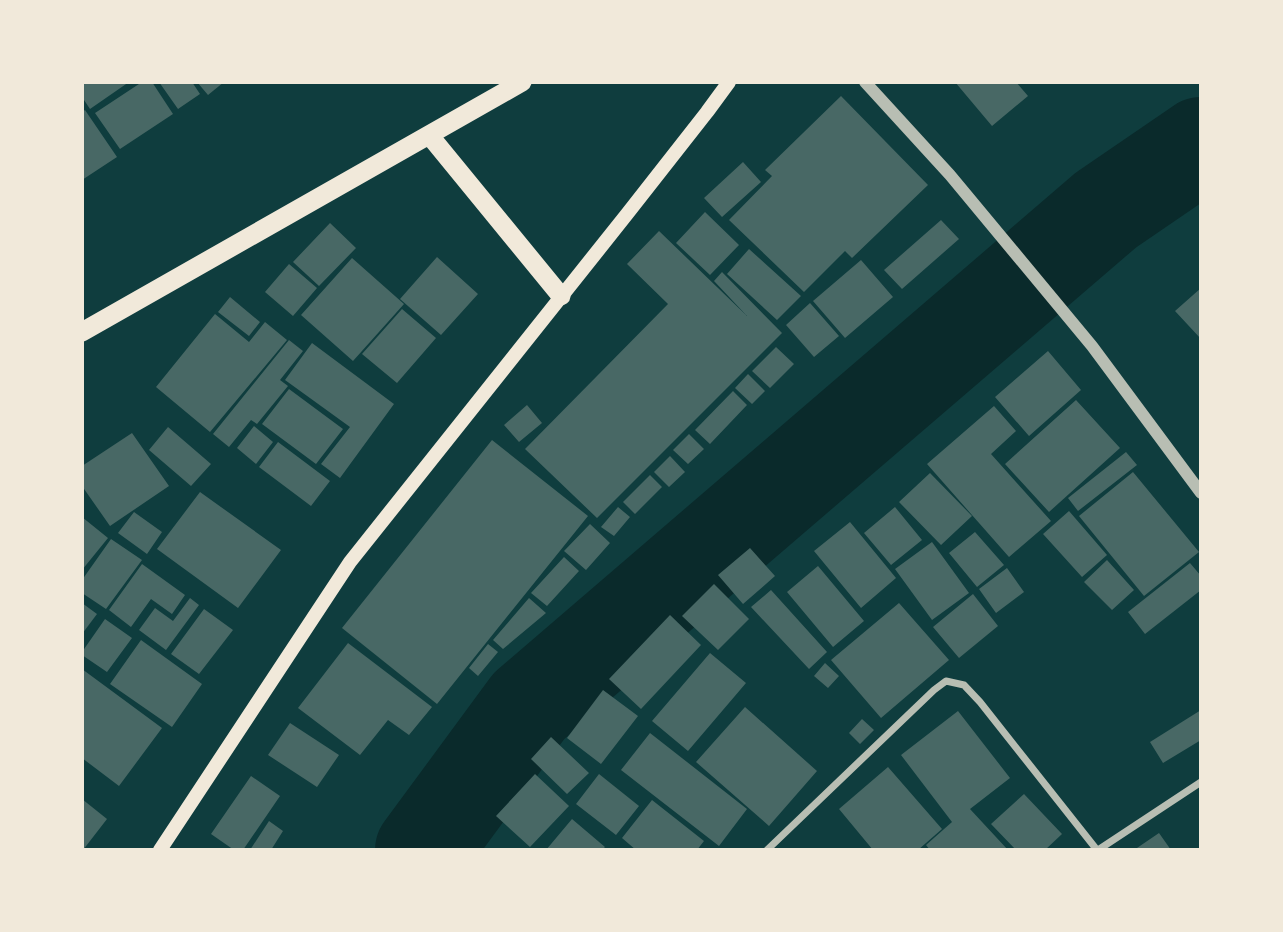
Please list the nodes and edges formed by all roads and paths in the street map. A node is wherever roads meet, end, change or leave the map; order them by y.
1 (522, 82) edge
2 (729, 82) edge
3 (865, 82) edge
4 (430, 136) junction
5 (561, 296) junction
6 (82, 332) edge
7 (1201, 494) edge
8 (1201, 782) edge
9 (160, 850) edge
10 (767, 850) edge
11 (1098, 850) edge

1 - 4 highway
2 - 5 main road
3 - 7 street
4 - 5 highway
4 - 6 highway
5 - 9 main road
8 - 11 street
10 - 11 street

